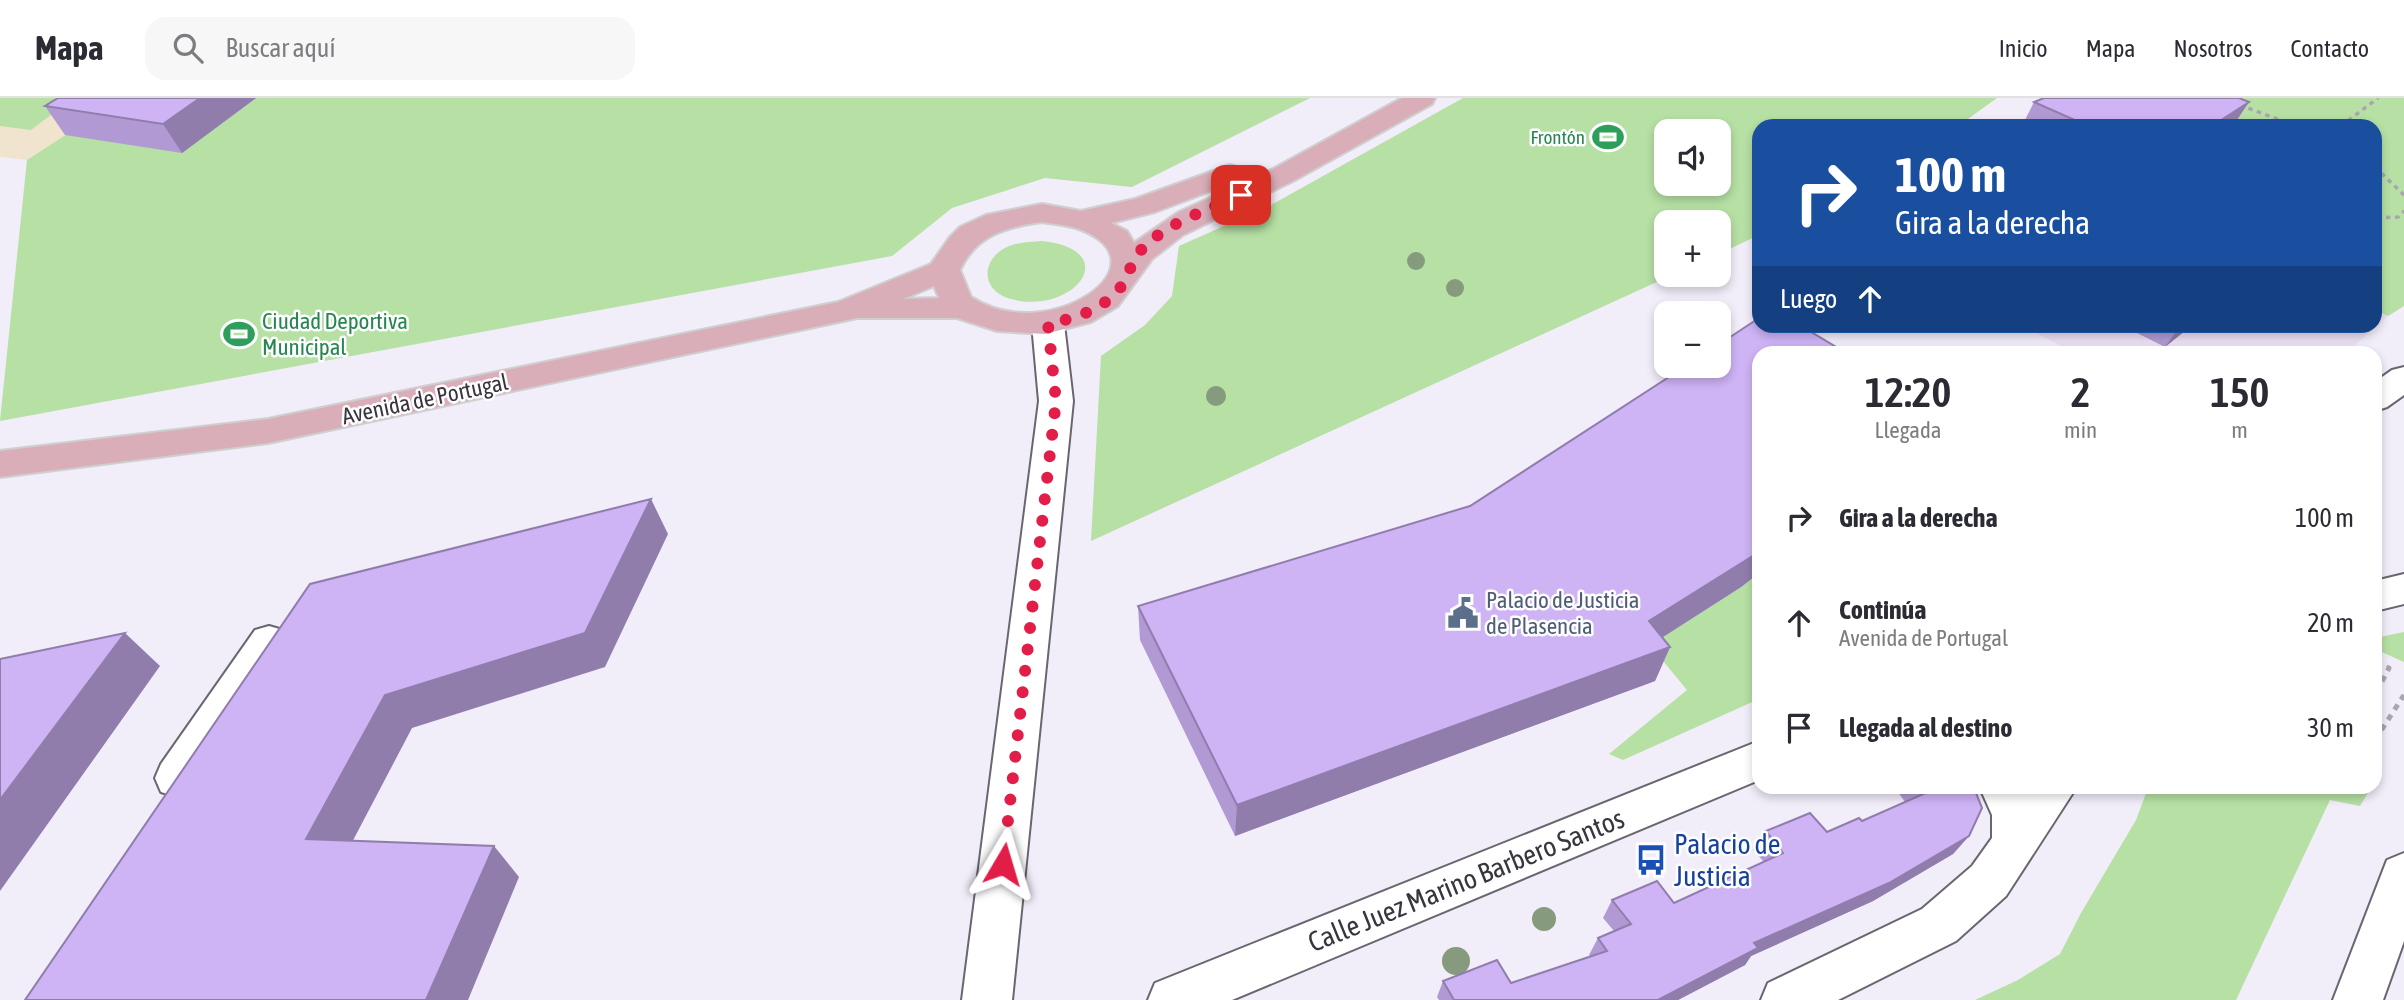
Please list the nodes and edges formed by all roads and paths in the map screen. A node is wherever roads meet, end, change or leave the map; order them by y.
1 (1374, 98) edge
2 (1422, 98) edge
3 (2378, 98) edge
4 (2235, 103) edge
5 (2277, 119) edge
6 (2350, 119) edge
7 (2382, 174) edge
8 (2404, 195) edge
9 (2404, 211) edge
10 (2382, 218) edge
11 (1083, 220) junction
12 (1128, 268) junction
13 (944, 270) junction
14 (966, 308) junction
15 (846, 311) junction
16 (1048, 324) junction
17 (2404, 378) edge
18 (2382, 394) edge
19 (0, 464) edge
20 (2404, 589) edge
21 (2382, 594) edge
22 (269, 642) edge
23 (2382, 666) edge
24 (2382, 682) edge
25 (2404, 695) edge
26 (2382, 729) edge
27 (1752, 763) edge
28 (2006, 794) edge
29 (2050, 794) edge
30 (152, 815) edge
31 (2015, 841) junction
32 (2404, 875) edge
33 (987, 1000) edge
34 (1173, 1000) edge
35 (1786, 1000) edge
36 (2358, 1000) edge

1 - 11 main road
2 - 12 main road
3 - 6 path
4 - 5 path
7 - 8 path
9 - 10 path
11 - 12 main road
11 - 13 main road
12 - 16 main road
13 - 14 main road
13 - 15 main road, Avenida de Portugal
14 - 15 main road, Avenida de Portugal
14 - 16 main road
15 - 19 main road, Avenida de Portugal
16 - 33 street
17 - 18 street
20 - 21 street
22 - 30 street
23 - 24 path
25 - 26 path
27 - 34 street, Calle Juez Marino Barbero Santos
28 - 31 street
29 - 31 street
31 - 35 street
32 - 36 street

